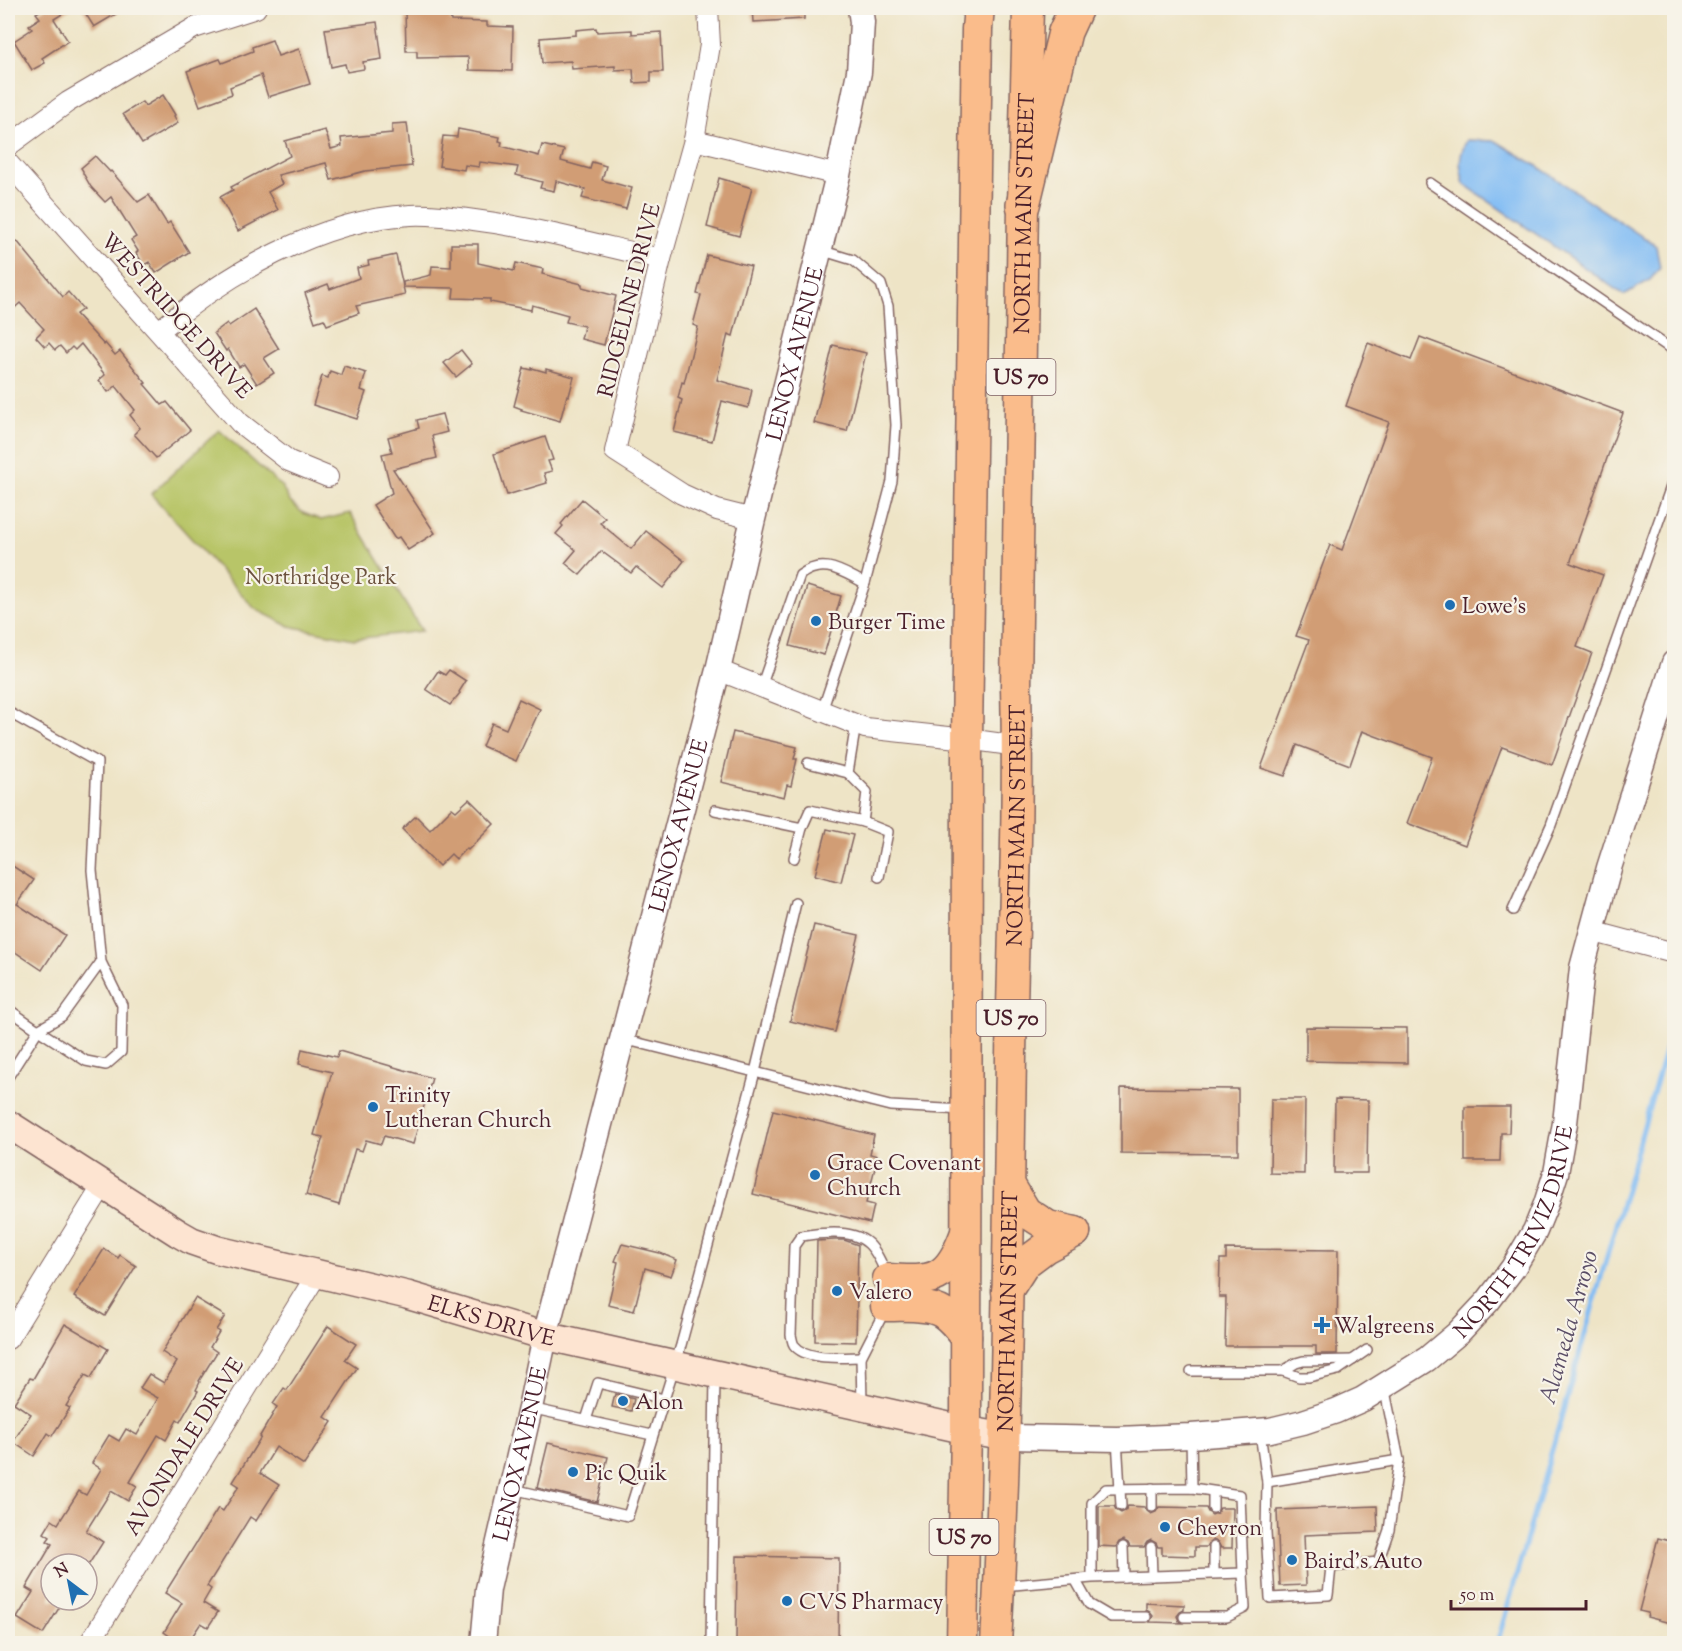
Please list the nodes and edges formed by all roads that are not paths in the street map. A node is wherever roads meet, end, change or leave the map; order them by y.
1 (256, 8) edge
2 (708, 8) edge
3 (861, 8) edge
4 (979, 8) edge
5 (1028, 8) edge
6 (1076, 8) edge
7 (694, 140) junction
8 (8, 146) edge
9 (8, 163) edge
10 (838, 176) junction
11 (1430, 183) dead end
12 (1023, 205) junction
13 (820, 250) junction
14 (661, 259) junction
15 (159, 331) junction
16 (1674, 351) edge
17 (328, 477) dead end
18 (1674, 478) edge
19 (753, 519) junction
20 (865, 583) junction
21 (1674, 663) edge
22 (718, 670) junction
23 (761, 687) junction
24 (822, 711) junction
25 (8, 712) edge
26 (856, 724) junction
27 (967, 739) junction
28 (1018, 746) junction
29 (808, 764) dead end
30 (848, 773) junction
31 (715, 810) dead end
32 (863, 822) junction
33 (802, 828) junction
34 (794, 858) dead end
35 (879, 877) dead end
36 (796, 903) dead end
37 (1513, 910) dead end
38 (1591, 931) junction
39 (1666, 951) edge
40 (101, 962) junction
41 (8, 1010) edge
42 (38, 1030) junction
43 (623, 1039) junction
44 (755, 1072) junction
45 (8, 1075) edge
46 (966, 1110) junction
47 (8, 1124) edge
48 (1009, 1184) junction
49 (103, 1185) junction
50 (966, 1232) junction
51 (317, 1274) junction
52 (1007, 1291) junction
53 (887, 1293) junction
54 (545, 1336) junction
55 (966, 1337) junction
56 (8, 1339) edge
57 (1367, 1350) dead end
58 (861, 1357) junction
59 (1353, 1360) junction
60 (676, 1365) junction
61 (1191, 1371) dead end
62 (1283, 1371) junction
63 (715, 1374) junction
64 (1384, 1385) junction
65 (664, 1399) junction
66 (862, 1407) junction
67 (530, 1408) junction
68 (586, 1420) junction
69 (966, 1430) junction
70 (1260, 1430) junction
71 (652, 1435) junction
72 (1191, 1436) junction
73 (1005, 1437) junction
74 (1117, 1439) junction
75 (1399, 1460) junction
76 (1267, 1482) junction
77 (1152, 1488) junction
78 (1192, 1488) junction
79 (512, 1489) junction
80 (1121, 1489) junction
81 (1213, 1492) junction
82 (1121, 1506) dead end
83 (1152, 1507) dead end
84 (1213, 1508) dead end
85 (1123, 1547) dead end
86 (1151, 1547) dead end
87 (1214, 1548) dead end
88 (1243, 1573) junction
89 (1214, 1574) junction
90 (1152, 1576) junction
91 (1124, 1577) junction
92 (1092, 1578) junction
93 (1076, 1581) junction
94 (999, 1587) junction
95 (1146, 1617) dead end
96 (1184, 1617) dead end
97 (89, 1644) edge
98 (483, 1644) edge
99 (711, 1644) edge
100 (962, 1644) edge
101 (996, 1644) edge

1 - 8 street
2 - 7 street, RIDGELINE DRIVE
3 - 10 street, LENOX AVENUE
4 - 27 main road, NORTH MAIN STREET / US 70
5 - 12 main road, NORTH MAIN STREET / US 70
6 - 12 highway
7 - 10 street
7 - 14 street, RIDGELINE DRIVE
9 - 15 street, WESTRIDGE DRIVE
10 - 13 street, LENOX AVENUE
11 - 16 lane
12 - 28 main road, NORTH MAIN STREET / US 70
13 - 19 street, LENOX AVENUE
13 - 20 lane
14 - 15 street
14 - 19 street, RIDGELINE DRIVE
15 - 17 street, WESTRIDGE DRIVE
18 - 37 lane
19 - 22 street, LENOX AVENUE
20 - 23 lane
20 - 24 lane
21 - 38 street, NORTH TRIVIZ DRIVE
22 - 23 street
22 - 43 street, LENOX AVENUE
23 - 24 street
24 - 26 street
25 - 40 lane
26 - 27 street
26 - 30 lane
27 - 28 street
27 - 46 main road, NORTH MAIN STREET / US 70
28 - 48 main road, NORTH MAIN STREET / US 70
29 - 30 lane
30 - 32 lane
31 - 33 lane
32 - 33 lane
32 - 35 lane
33 - 34 lane
36 - 44 lane
38 - 39 street
38 - 64 street, NORTH TRIVIZ DRIVE
40 - 42 lane
40 - 42 lane
41 - 42 lane
42 - 45 lane
43 - 44 lane
43 - 54 street, LENOX AVENUE
44 - 46 lane
44 - 60 lane
46 - 50 main road, NORTH MAIN STREET / US 70
47 - 49 main road, ELKS DRIVE
48 - 52 main road, NORTH MAIN STREET / US 70
48 - 52 main road
49 - 51 main road, ELKS DRIVE
49 - 56 street
50 - 53 main road
50 - 55 main road, NORTH MAIN STREET / US 70
51 - 54 main road, ELKS DRIVE
51 - 97 street, AVONDALE DRIVE
52 - 73 main road, NORTH MAIN STREET / US 70
53 - 55 main road
53 - 58 lane
53 - 58 lane
54 - 60 main road, ELKS DRIVE
54 - 67 street, LENOX AVENUE
55 - 69 main road, NORTH MAIN STREET / US 70
57 - 59 lane
58 - 66 lane
59 - 62 lane
59 - 62 lane
60 - 63 main road, ELKS DRIVE
60 - 65 lane
61 - 62 lane
63 - 66 main road, ELKS DRIVE
63 - 99 lane
64 - 70 street, NORTH TRIVIZ DRIVE
64 - 75 lane
65 - 68 lane
65 - 71 lane
66 - 69 main road, ELKS DRIVE
67 - 68 lane
67 - 79 street, LENOX AVENUE
68 - 71 lane
69 - 73 main road, ELKS DRIVE
69 - 100 main road, NORTH MAIN STREET / US 70
70 - 72 street, NORTH TRIVIZ DRIVE
70 - 76 lane
71 - 79 lane
72 - 74 street, NORTH TRIVIZ DRIVE
72 - 78 lane
73 - 74 street, NORTH TRIVIZ DRIVE
73 - 94 main road, NORTH MAIN STREET / US 70
74 - 80 lane
75 - 76 lane
75 - 76 lane
77 - 78 lane
77 - 80 lane
77 - 83 lane
78 - 81 lane
79 - 98 street, LENOX AVENUE
80 - 82 lane
80 - 92 lane
81 - 84 lane
81 - 88 lane
85 - 91 lane
86 - 90 lane
87 - 89 lane
88 - 89 lane
88 - 96 lane
89 - 90 lane
90 - 91 lane
91 - 92 lane
92 - 93 lane
93 - 94 lane
93 - 95 lane
94 - 101 main road, NORTH MAIN STREET / US 70

